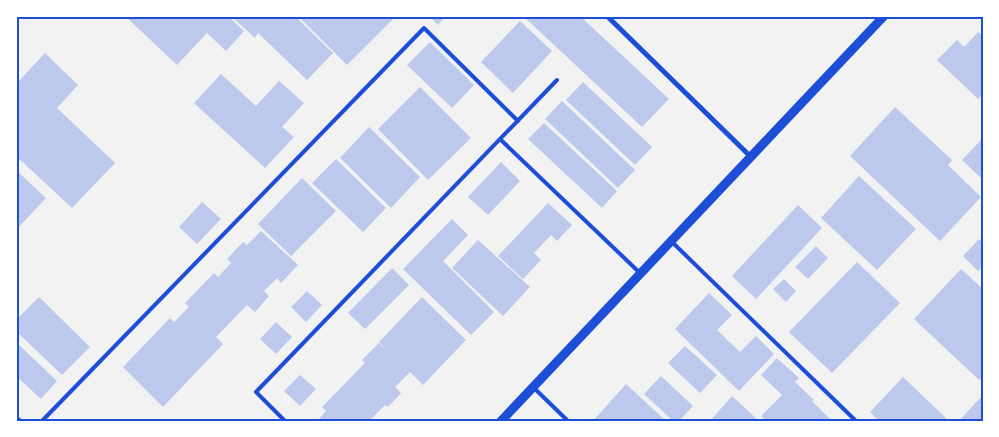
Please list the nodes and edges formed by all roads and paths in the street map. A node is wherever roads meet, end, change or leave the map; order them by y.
1 (607, 16) edge
2 (884, 16) edge
3 (557, 80) dead end
4 (518, 121) junction
5 (500, 140) junction
6 (751, 157) junction
7 (671, 241) junction
8 (640, 274) junction
9 (533, 387) junction
10 (16, 418) edge
11 (21, 421) edge
12 (42, 421) edge
13 (285, 421) edge
14 (501, 421) edge
15 (568, 421) edge
16 (856, 421) edge

1 - 6 street
2 - 6 street
3 - 4 lane
4 - 5 lane
4 - 12 lane
5 - 8 lane
5 - 13 lane
6 - 7 street
7 - 8 street
7 - 16 lane
8 - 9 street
9 - 14 street
9 - 15 lane
10 - 11 lane

